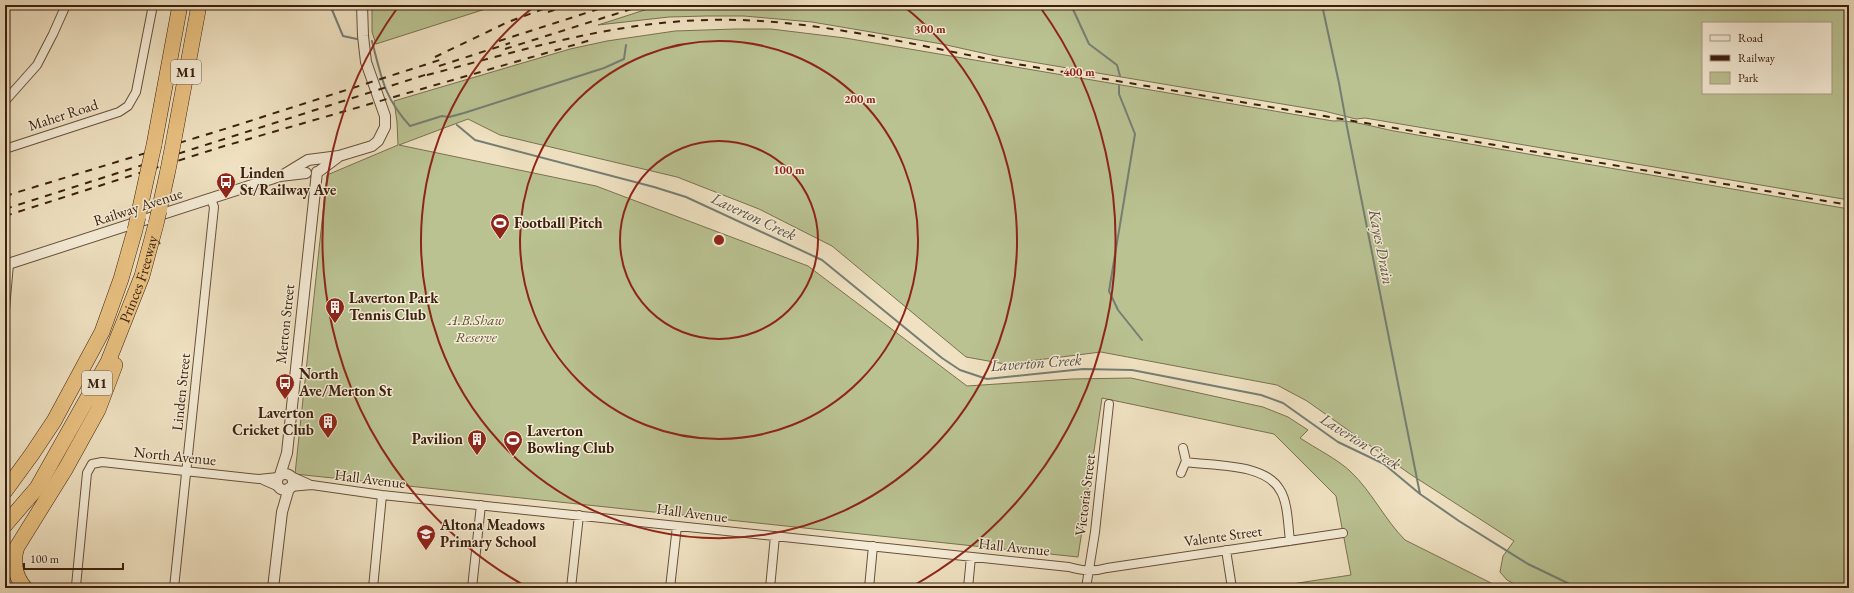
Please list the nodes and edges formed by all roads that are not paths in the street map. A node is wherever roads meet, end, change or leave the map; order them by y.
1 (66, 5) edge
2 (153, 5) edge
3 (180, 5) edge
4 (199, 5) edge
5 (362, 5) edge
6 (6, 98) edge
7 (5, 148) edge
8 (339, 156) junction
9 (310, 160) junction
10 (312, 173) junction
11 (280, 176) junction
12 (211, 199) junction
13 (7, 265) edge
14 (116, 293) junction
15 (132, 304) junction
16 (5, 309) edge
17 (1109, 404) dead end
18 (1183, 448) dead end
19 (1186, 462) junction
20 (186, 471) junction
21 (1181, 473) dead end
22 (5, 479) edge
23 (284, 482) junction
24 (5, 491) edge
25 (382, 495) junction
26 (481, 505) junction
27 (579, 515) junction
28 (5, 525) edge
29 (677, 526) junction
30 (1343, 533) dead end
31 (775, 536) junction
32 (1290, 541) junction
33 (873, 546) junction
34 (1226, 550) junction
35 (971, 557) junction
36 (1088, 569) junction
37 (76, 586) dead end
38 (25, 588) edge
39 (174, 588) edge
40 (274, 588) edge
41 (373, 588) edge
42 (472, 588) edge
43 (571, 588) edge
44 (670, 588) edge
45 (770, 588) edge
46 (869, 588) edge
47 (968, 588) edge
48 (1086, 588) edge
49 (1232, 588) edge

1 - 6 street
2 - 7 street, Maher Road
3 - 14 highway, Princes Freeway / M1, bridge
4 - 15 highway, Princes Freeway / M1, bridge
5 - 8 street
8 - 9 street
8 - 10 street
9 - 10 street, Merton Street
9 - 10 street
9 - 11 street, Railway Avenue
10 - 11 street, Railway Avenue
10 - 23 street, Merton Street
11 - 12 street, Railway Avenue
12 - 13 street, Railway Avenue
12 - 20 street, Linden Street
13 - 16 street
14 - 22 highway
14 - 24 highway, Princes Freeway / M1
15 - 28 highway, Princes Freeway / M1
15 - 38 highway
17 - 36 street, Victoria Street
18 - 19 street
19 - 21 street
19 - 32 street
20 - 23 street, North Avenue
20 - 37 street, North Avenue
20 - 39 street, Linden Street
23 - 25 street, Hall Avenue
23 - 40 street, Merton Street
25 - 26 street, Hall Avenue
25 - 41 street
26 - 27 street, Hall Avenue
26 - 42 street
27 - 29 street, Hall Avenue
27 - 43 street
29 - 31 street, Hall Avenue
29 - 44 street
30 - 32 street, Valente Street
31 - 33 street, Hall Avenue
31 - 45 street
32 - 34 street, Valente Street
33 - 35 street, Hall Avenue
33 - 46 street
34 - 36 street, Valente Street
34 - 49 street
35 - 36 street, Hall Avenue
35 - 47 street
36 - 48 street, Victoria Street

